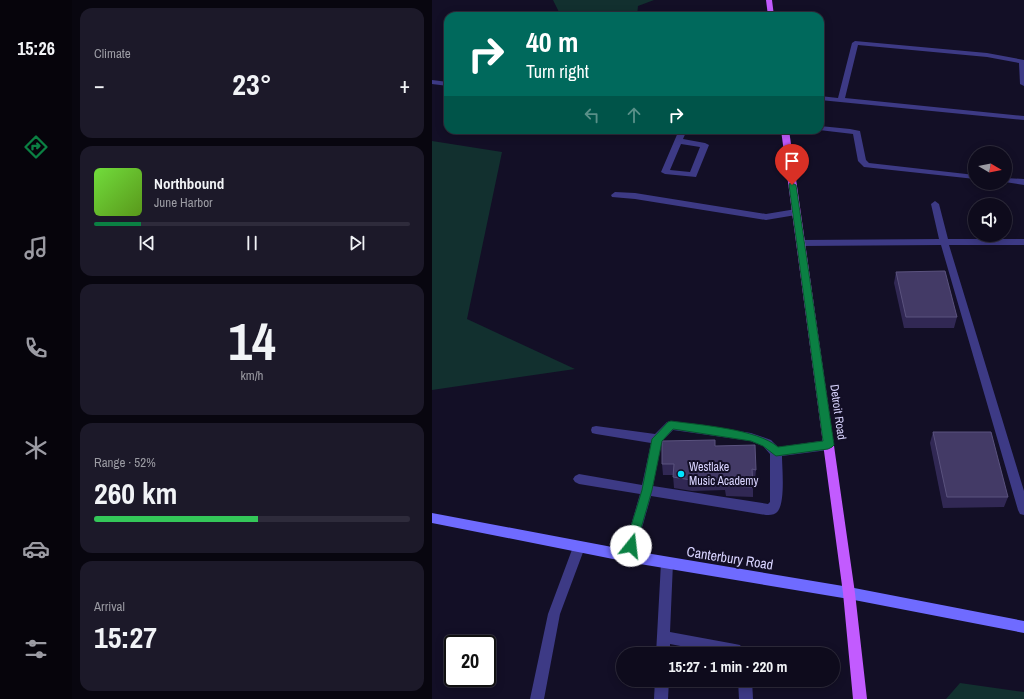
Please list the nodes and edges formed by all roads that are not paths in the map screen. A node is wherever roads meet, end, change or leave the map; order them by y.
1 (769, 0) edge
2 (770, 12) edge
3 (432, 82) edge
4 (444, 84) edge
5 (1024, 84) edge
6 (824, 98) edge
7 (841, 100) junction
8 (1024, 118) edge
9 (824, 128) edge
10 (681, 134) edge
11 (786, 134) edge
12 (678, 141) junction
13 (968, 176) edge
14 (1012, 181) edge
15 (1024, 182) edge
16 (615, 195) dead end
17 (935, 204) dead end
18 (796, 212) junction
19 (944, 242) junction
20 (1024, 242) edge
21 (800, 243) junction
22 (596, 430) dead end
23 (657, 439) junction
24 (828, 445) junction
25 (776, 452) junction
26 (579, 479) dead end
27 (647, 490) junction
28 (1024, 510) edge
29 (432, 518) edge
30 (578, 547) junction
31 (628, 556) junction
32 (667, 563) junction
33 (849, 593) junction
34 (1024, 627) edge
35 (664, 637) junction
36 (663, 647) edge
37 (718, 647) edge
38 (662, 687) edge
39 (745, 687) edge
40 (537, 699) edge
41 (661, 699) edge
42 (746, 699) edge
43 (860, 699) edge

1 - 2 main road
3 - 4 street
5 - 7 street
6 - 7 street
7 - 8 street
9 - 13 street
10 - 12 street
11 - 18 main road, Detroit Road
12 - 12 street
14 - 15 street
16 - 18 street
17 - 19 street
18 - 21 main road, Detroit Road
19 - 20 street
19 - 21 street
19 - 28 street
21 - 24 main road, Detroit Road
22 - 23 street
23 - 25 street
23 - 27 street
24 - 25 street
24 - 33 main road, Detroit Road
25 - 27 street
26 - 27 street
27 - 31 street
29 - 30 street, Canterbury Road
30 - 31 street, Canterbury Road
30 - 40 street
31 - 32 street, Canterbury Road
32 - 33 street, Canterbury Road
32 - 35 street
33 - 34 street, Canterbury Road
33 - 43 main road, Detroit Road
35 - 36 street
35 - 37 street
38 - 41 street
39 - 42 street

